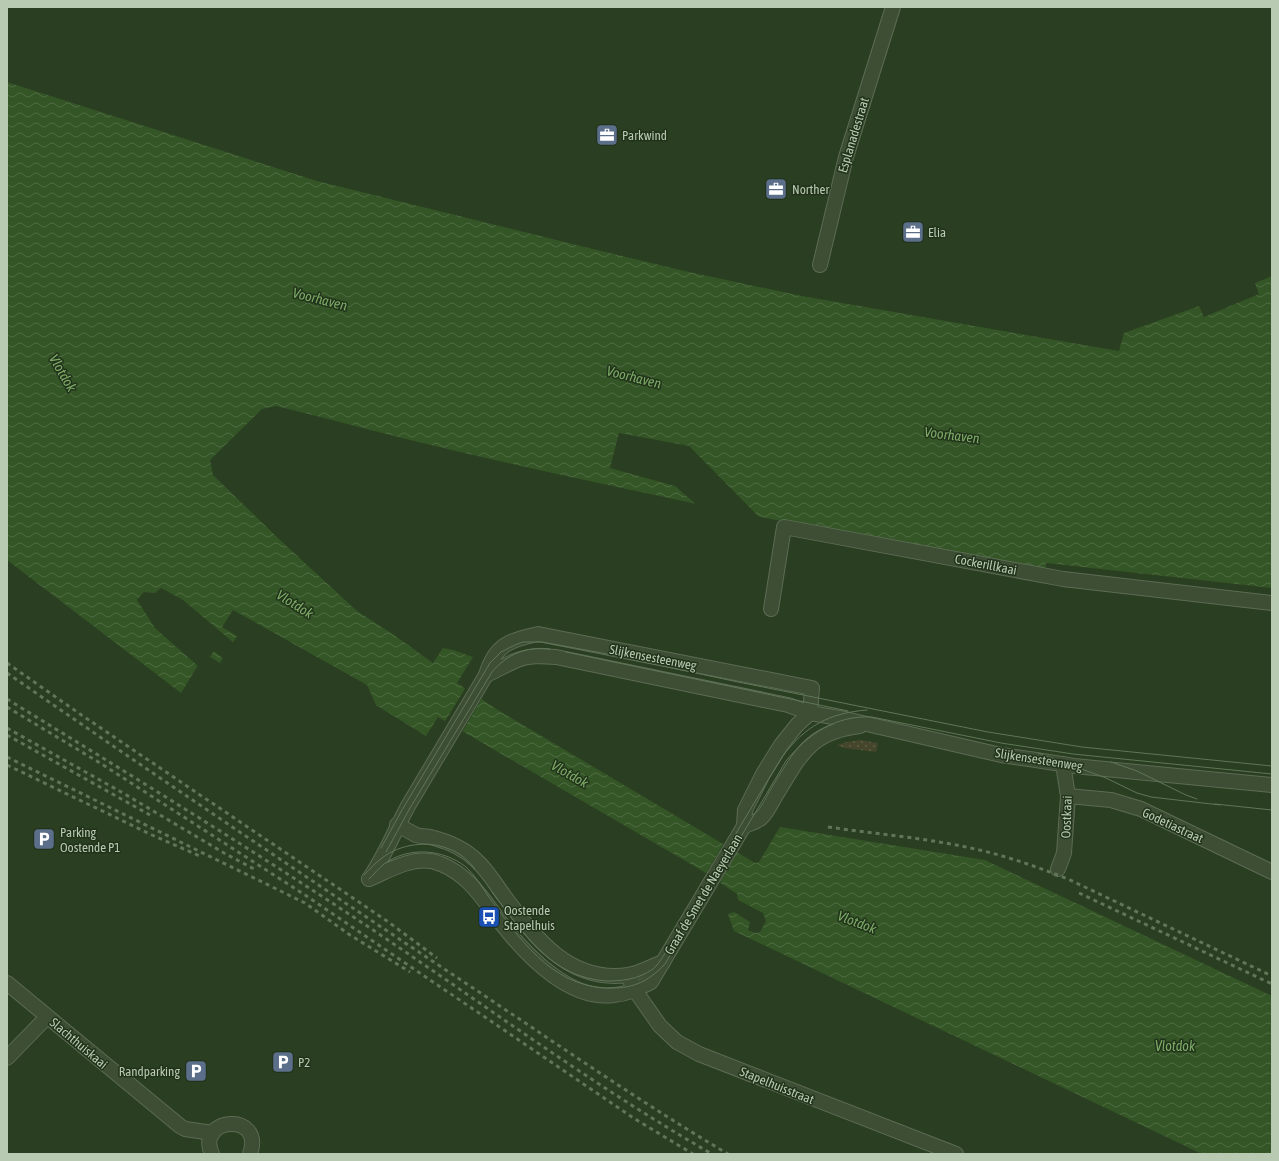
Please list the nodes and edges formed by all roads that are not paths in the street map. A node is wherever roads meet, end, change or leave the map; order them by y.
1 (893, 7) edge
2 (820, 265) dead end
3 (1272, 603) edge
4 (771, 609) dead end
5 (486, 675) junction
6 (810, 713) junction
7 (867, 725) junction
8 (1063, 764) junction
9 (1272, 785) edge
10 (1068, 796) junction
11 (397, 825) junction
12 (744, 826) junction
13 (1058, 869) dead end
14 (1272, 872) edge
15 (367, 877) joint
16 (663, 962) junction
17 (630, 975) junction
18 (7, 984) edge
19 (635, 990) junction
20 (47, 1017) junction
21 (7, 1058) edge
22 (213, 1133) junction
23 (212, 1154) edge
24 (250, 1154) edge
25 (956, 1154) edge

1 - 2 street, Esplanadestraat
3 - 4 street, Cockerillkaai
5 - 6 street, Slijkensesteenweg
5 - 6 street, Slijkensesteenweg
5 - 11 street, Slijkensesteenweg
6 - 7 street, Slijkensesteenweg
6 - 12 street, Graaf de Smet de Naeyerlaan
7 - 8 street, Slijkensesteenweg
7 - 12 street, Graaf de Smet de Naeyerlaan
8 - 9 street, Slijkensesteenweg
8 - 10 street, Oostkaai
10 - 13 street, Oostkaai
10 - 14 street, Godetiastraat
11 - 15 street, Slijkensesteenweg
11 - 17 street, Graaf de Smet de Naeyerlaan
12 - 16 street, Graaf de Smet de Naeyerlaan
15 - 19 street, Graaf de Smet de Naeyerlaan
16 - 17 street, Graaf de Smet de Naeyerlaan
16 - 19 street, Graaf de Smet de Naeyerlaan
17 - 19 street, Stapelhuisstraat
18 - 20 street, Slachthuiskaai
19 - 25 street, Stapelhuisstraat
20 - 21 street
20 - 22 street, Slachthuiskaai
22 - 23 street
22 - 24 street

